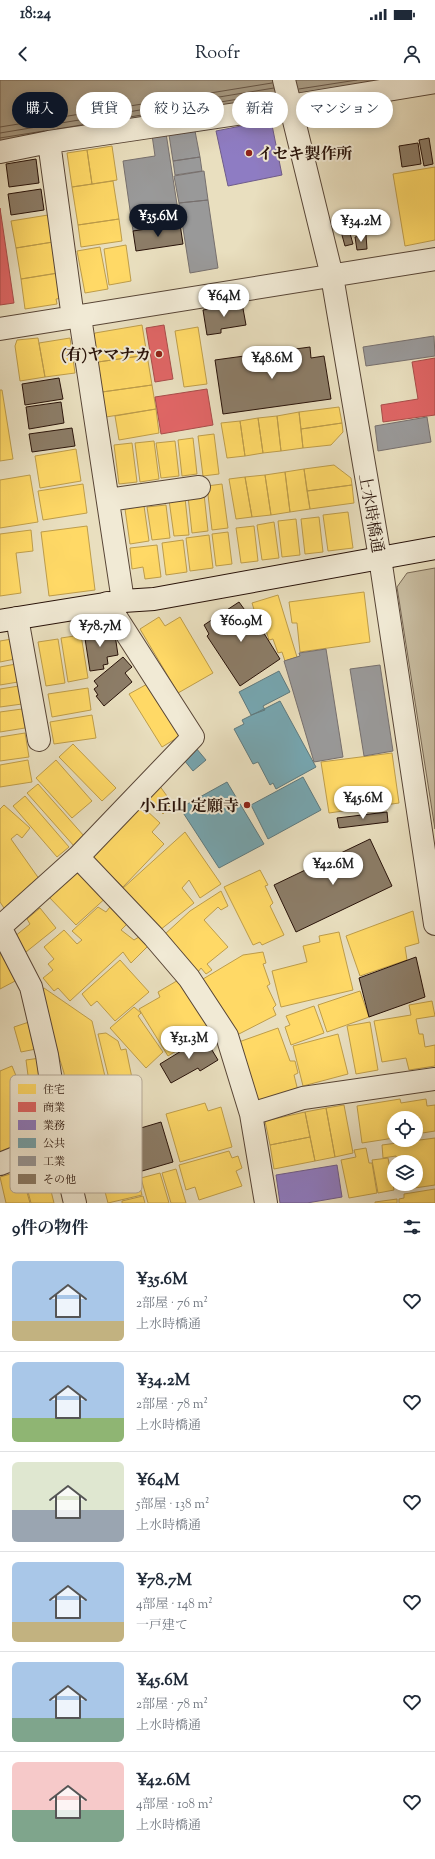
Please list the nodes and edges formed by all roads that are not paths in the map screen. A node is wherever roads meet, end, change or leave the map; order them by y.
1 (435, 82) edge
2 (288, 95) edge
3 (288, 99) edge
4 (232, 106) edge
5 (49, 142) junction
6 (0, 152) edge
7 (435, 258) edge
8 (332, 276) junction
9 (77, 317) junction
10 (0, 329) edge
11 (199, 487) dead end
12 (108, 500) junction
13 (435, 548) edge
14 (380, 558) junction
15 (115, 602) junction
16 (9, 619) edge
17 (39, 740) dead end
18 (78, 858) junction
19 (435, 924) edge
20 (0, 927) edge
21 (50, 1075) edge
22 (435, 1079) edge
23 (251, 1114) junction
24 (10, 1160) edge
25 (0, 1164) edge
26 (73, 1193) edge
27 (75, 1203) edge
28 (266, 1203) edge

1 - 2 street
3 - 8 street, 上水時橋通
4 - 5 street
5 - 6 street
5 - 9 street
7 - 8 street
8 - 9 street
8 - 14 street, 上水時橋通
9 - 10 street
9 - 12 street
11 - 12 street
12 - 15 street
13 - 14 street
14 - 15 street
14 - 19 street, 上水時橋通
15 - 16 street
15 - 18 street
16 - 17 street
18 - 20 street
18 - 23 street
20 - 21 street
22 - 23 street
23 - 28 street
24 - 25 street
26 - 27 street

